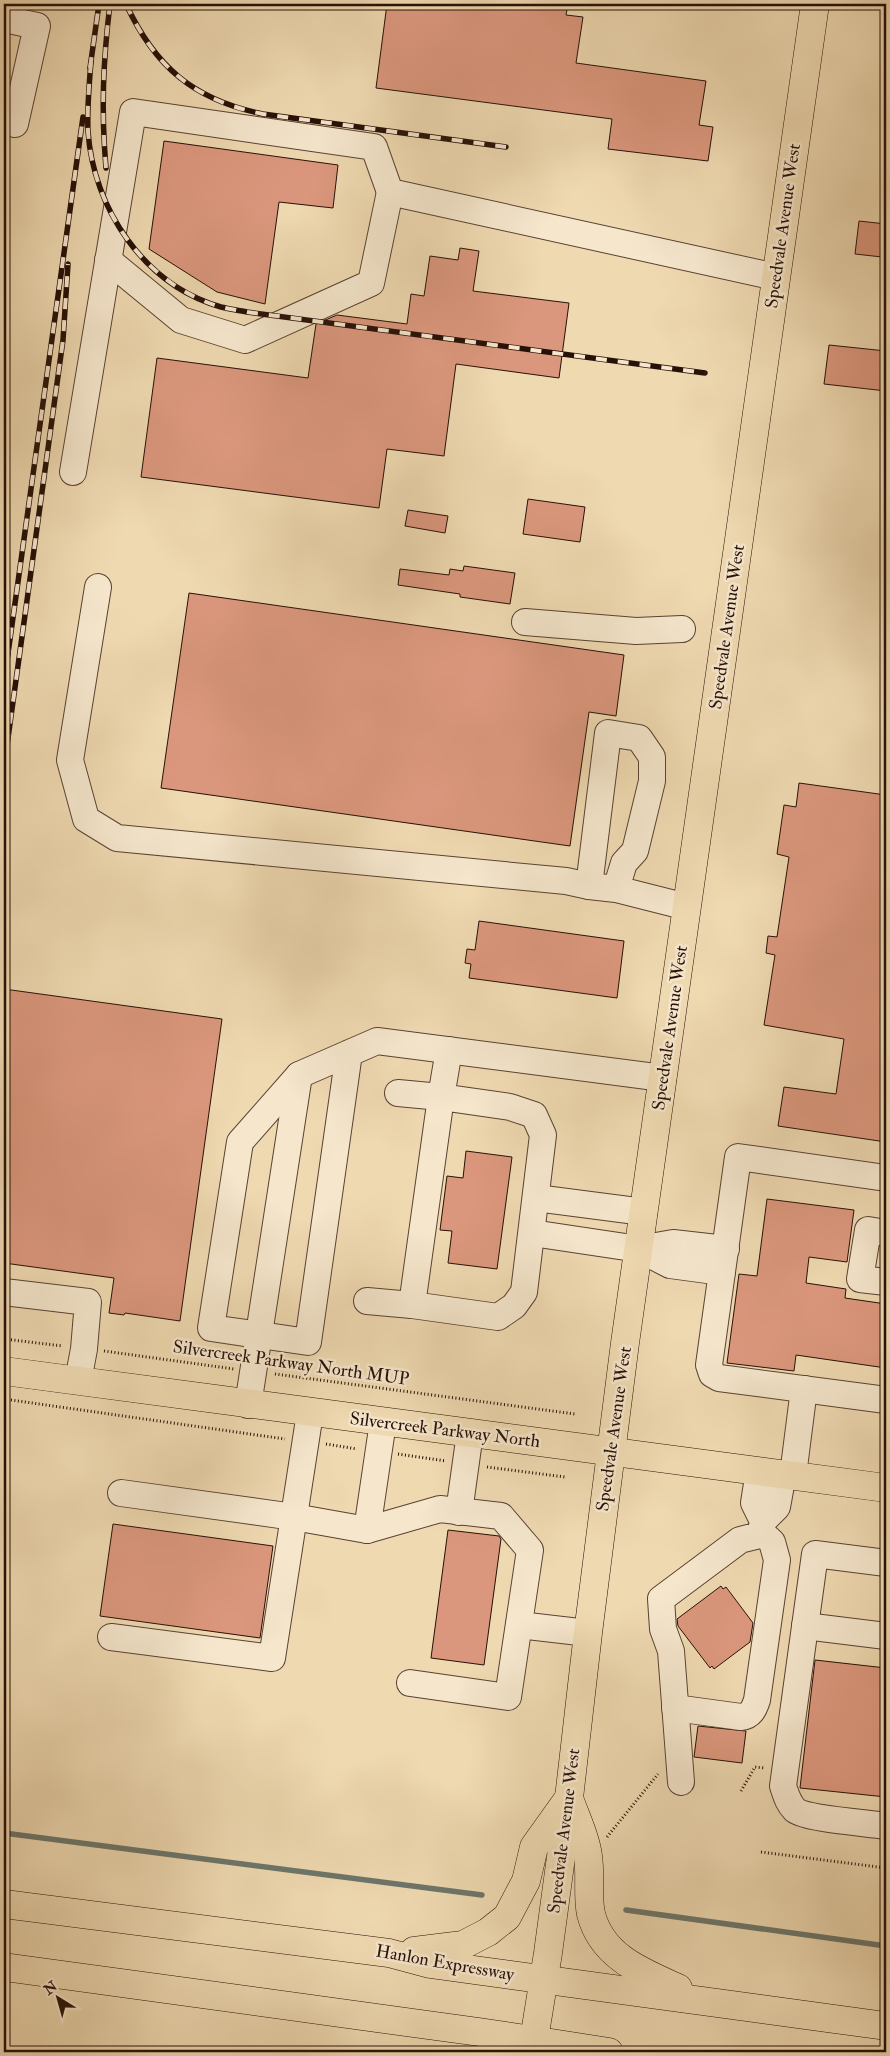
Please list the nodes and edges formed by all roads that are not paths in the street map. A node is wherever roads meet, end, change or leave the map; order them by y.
1 (815, 4) edge
2 (4, 19) edge
3 (15, 124) dead end
4 (390, 192) junction
5 (108, 260) junction
6 (776, 277) junction
7 (74, 472) dead end
8 (98, 587) dead end
9 (525, 622) dead end
10 (682, 629) dead end
11 (589, 886) junction
12 (616, 889) junction
13 (687, 907) junction
14 (448, 1050) junction
15 (349, 1053) junction
16 (299, 1075) junction
17 (663, 1078) junction
18 (398, 1093) dead end
19 (441, 1097) junction
20 (886, 1178) edge
21 (536, 1198) junction
22 (644, 1212) junction
23 (532, 1233) junction
24 (886, 1233) edge
25 (638, 1249) junction
26 (724, 1261) junction
27 (886, 1282) edge
28 (4, 1292) edge
29 (367, 1301) dead end
30 (412, 1305) junction
31 (258, 1336) junction
32 (4, 1371) edge
33 (78, 1381) junction
34 (804, 1390) junction
35 (886, 1400) edge
36 (248, 1404) junction
37 (310, 1413) junction
38 (383, 1422) junction
39 (470, 1433) junction
40 (611, 1450) junction
41 (778, 1473) junction
42 (886, 1488) edge
43 (121, 1493) dead end
44 (459, 1512) junction
45 (294, 1517) junction
46 (762, 1527) junction
47 (367, 1530) junction
48 (886, 1563) edge
49 (519, 1625) junction
50 (805, 1626) junction
51 (588, 1633) junction
52 (886, 1636) edge
53 (111, 1637) dead end
54 (410, 1683) dead end
55 (675, 1708) junction
56 (680, 1776) road end
57 (569, 1798) junction
58 (886, 1826) edge
59 (4, 1904) edge
60 (389, 1953) junction
61 (4, 1967) edge
62 (544, 1979) junction
63 (704, 2000) junction
64 (886, 2026) edge
65 (533, 2046) edge
66 (609, 2052) edge

1 - 6 main road, Speedvale Avenue West
2 - 3 lane
4 - 5 lane
4 - 5 lane
4 - 6 lane
5 - 7 lane
6 - 13 main road, Speedvale Avenue West
8 - 11 lane
9 - 10 lane
11 - 12 lane
11 - 12 lane
12 - 13 lane
13 - 17 main road, Speedvale Avenue West
14 - 15 lane
14 - 17 lane
14 - 19 lane
15 - 16 lane
15 - 31 lane
16 - 31 lane
16 - 31 lane
17 - 22 main road, Speedvale Avenue West
18 - 19 lane
19 - 21 lane
19 - 30 lane
20 - 26 lane
21 - 22 lane
21 - 23 lane
22 - 25 main road, Speedvale Avenue West
23 - 25 lane
23 - 30 lane
24 - 27 lane
25 - 26 lane
25 - 40 main road, Speedvale Avenue West
26 - 34 lane
28 - 33 lane
29 - 30 lane
31 - 36 lane
32 - 33 main road, Silvercreek Parkway North
33 - 36 main road, Silvercreek Parkway North
34 - 35 lane
34 - 41 lane
36 - 37 main road, Silvercreek Parkway North
37 - 38 main road, Silvercreek Parkway North
37 - 45 lane
38 - 39 main road, Silvercreek Parkway North
38 - 47 lane
39 - 40 main road, Silvercreek Parkway North
39 - 44 lane
40 - 41 main road, Silvercreek Parkway North
40 - 51 main road, Speedvale Avenue West
41 - 42 main road, Silvercreek Parkway North
41 - 46 lane
43 - 45 lane
44 - 47 lane
44 - 49 lane
45 - 47 lane
45 - 53 lane
46 - 55 lane
46 - 55 lane
48 - 50 lane
49 - 51 lane
49 - 54 lane
50 - 52 lane
50 - 58 lane
51 - 57 main road, Speedvale Avenue West
55 - 56 lane
57 - 60 main road
57 - 62 main road, Speedvale Avenue West
57 - 63 main road
59 - 60 main road, Hanlon Expressway
60 - 62 main road, Hanlon Expressway
61 - 65 main road
62 - 63 main road, Hanlon Expressway
62 - 65 main road, Speedvale Avenue West
63 - 64 main road, Hanlon Expressway
65 - 66 main road

